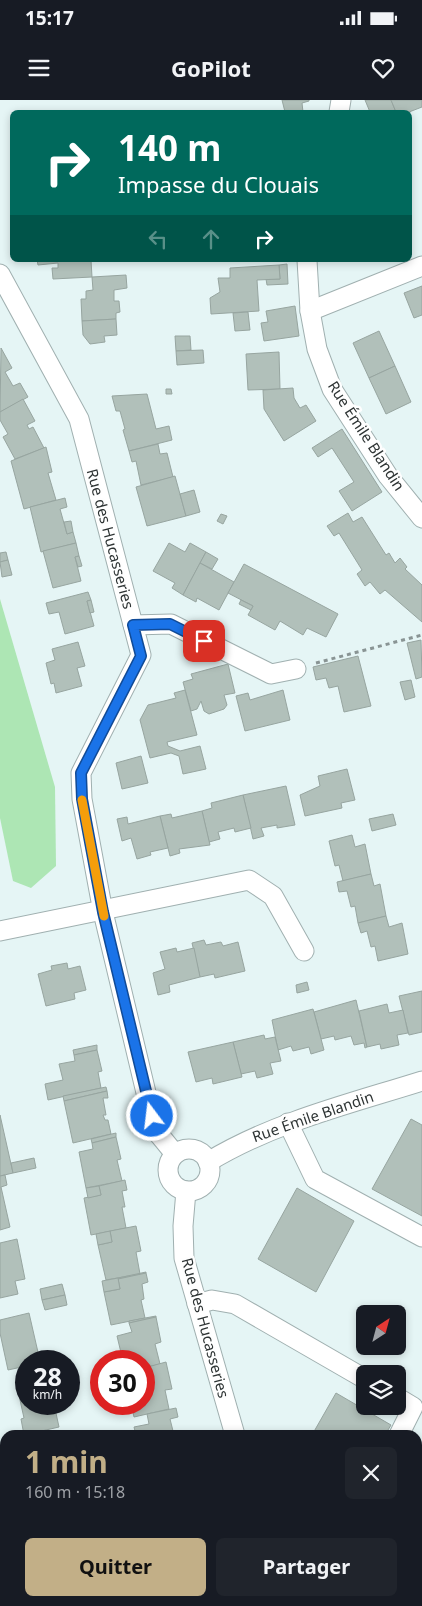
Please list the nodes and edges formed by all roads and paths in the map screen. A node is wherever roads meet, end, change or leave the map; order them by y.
1 (307, 262) edge
2 (422, 266) edge
3 (0, 274) edge
4 (310, 311) junction
5 (422, 518) edge
6 (133, 625) junction
7 (422, 634) edge
8 (296, 669) joint
9 (103, 912) junction
10 (0, 931) edge
11 (304, 951) dead end
12 (422, 1081) edge
13 (288, 1123) junction
14 (175, 1154) junction
15 (208, 1162) junction
16 (186, 1191) junction
17 (422, 1237) edge
18 (197, 1304) junction
19 (356, 1374) edge
20 (406, 1403) edge
21 (234, 1430) edge
22 (402, 1430) edge

1 - 4 street, Rue Émile Blandin
2 - 4 street
3 - 6 street, Rue des Hucasseries
4 - 5 street, Rue Émile Blandin
6 - 8 street
6 - 9 street, Rue des Hucasseries
7 - 8 path
9 - 10 street
9 - 11 street
9 - 14 street, Rue des Hucasseries
12 - 13 street, Rue Émile Blandin
13 - 15 street, Rue Émile Blandin
13 - 17 street
14 - 15 street
14 - 16 street
15 - 16 street
16 - 18 street, Rue des Hucasseries
18 - 19 street
18 - 21 street, Rue des Hucasseries
20 - 22 street

